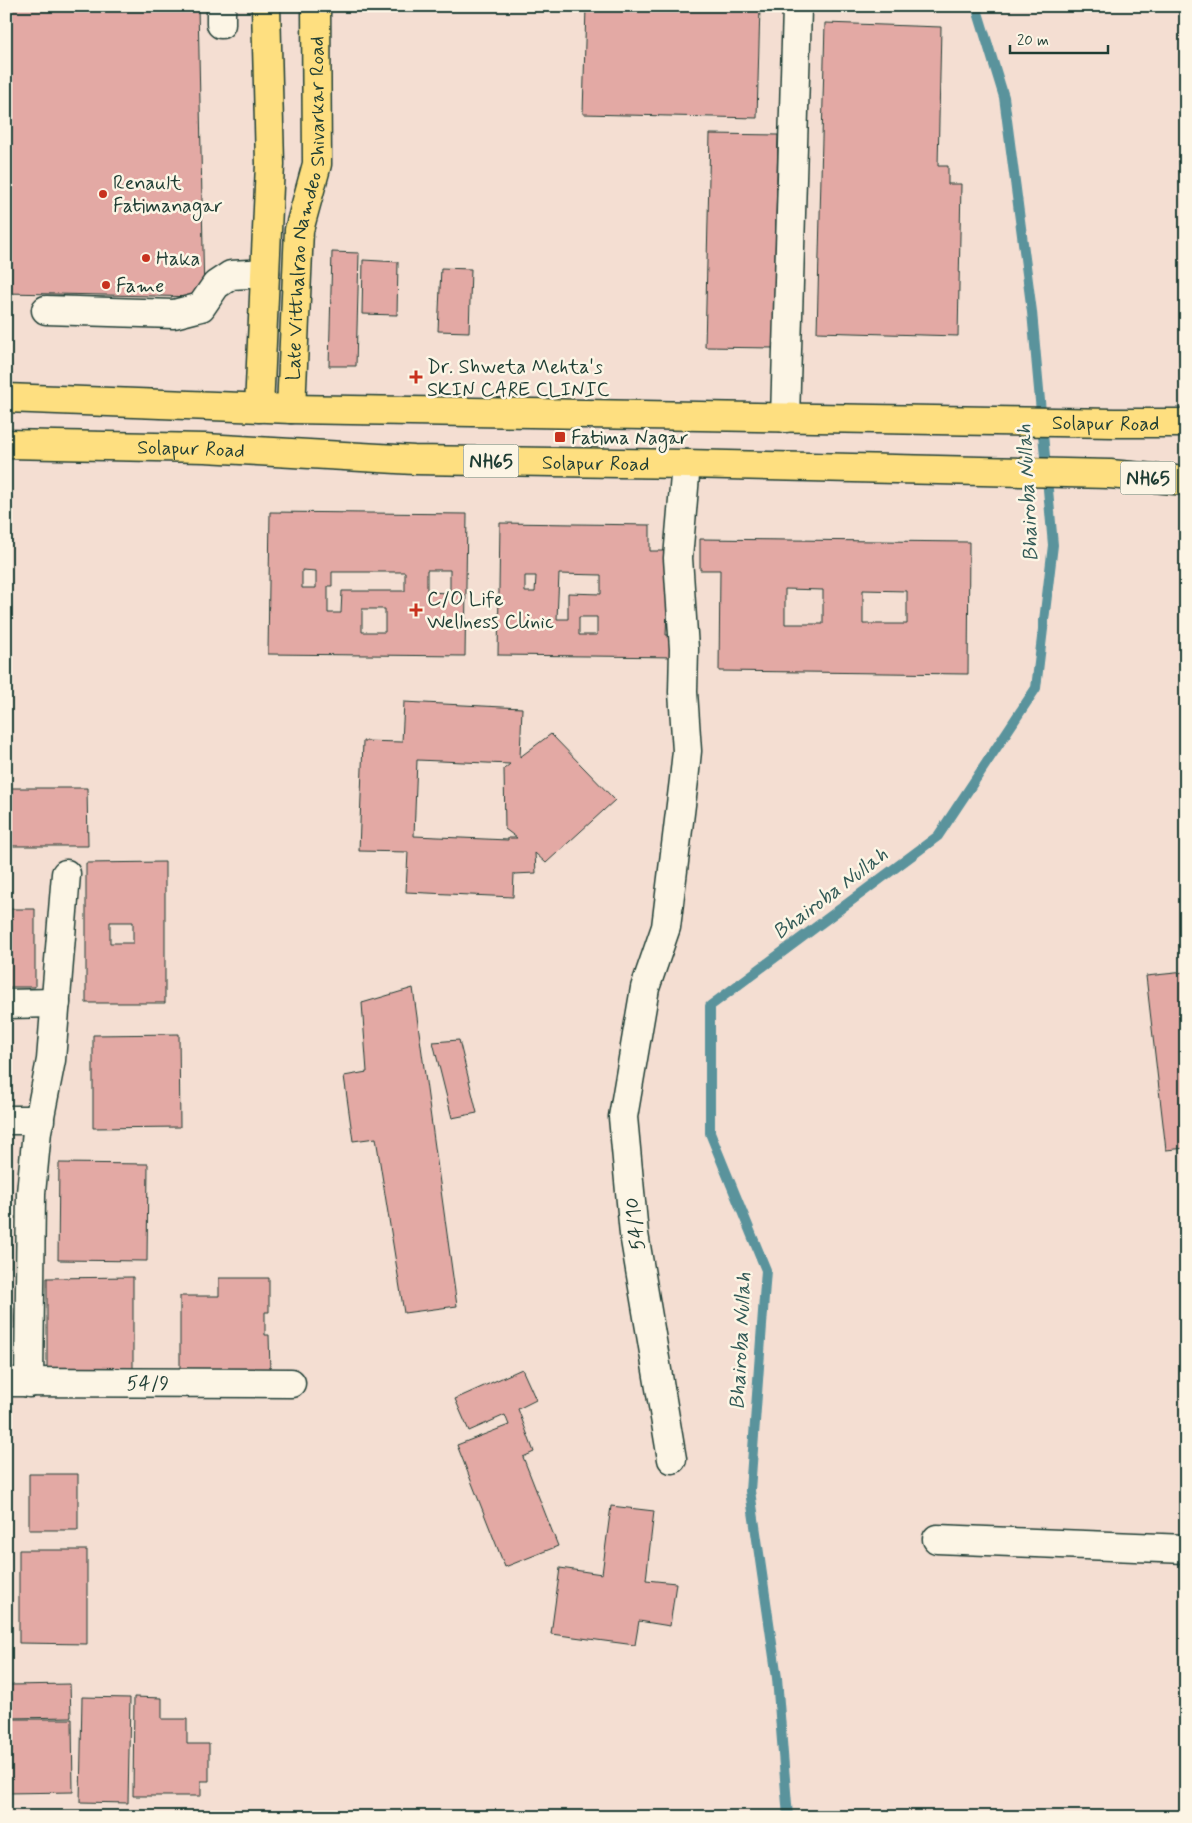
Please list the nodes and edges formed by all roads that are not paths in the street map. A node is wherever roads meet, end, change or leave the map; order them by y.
1 (266, 6) edge
2 (316, 6) edge
3 (797, 8) dead end
4 (265, 273) junction
5 (46, 310) dead end
6 (6, 398) edge
7 (259, 408) junction
8 (291, 409) junction
9 (785, 418) junction
10 (1186, 423) edge
11 (6, 444) edge
12 (686, 464) junction
13 (1186, 481) edge
14 (66, 874) dead end
15 (6, 1004) edge
16 (56, 1004) junction
17 (6, 1120) edge
18 (40, 1120) junction
19 (18, 1382) edge
20 (291, 1383) dead end
21 (672, 1460) dead end
22 (936, 1539) dead end
23 (1186, 1549) edge

1 - 4 main road, Late Vitthalrao Namdeo Shivarkar Road
2 - 8 main road, Late Vitthalrao Namdeo Shivarkar Road
3 - 9 street
4 - 5 street
4 - 7 main road, Late Vitthalrao Namdeo Shivarkar Road
6 - 7 main road, Solapur Road
7 - 8 main road, Solapur Road
8 - 9 main road, Solapur Road
9 - 10 main road, Solapur Road
11 - 12 main road, Solapur Road / NH65
12 - 13 main road, Solapur Road / NH65
12 - 21 street, 54/10
14 - 16 street
15 - 16 street
16 - 18 street
17 - 18 street
18 - 19 street
19 - 20 street, 54/9
22 - 23 street

